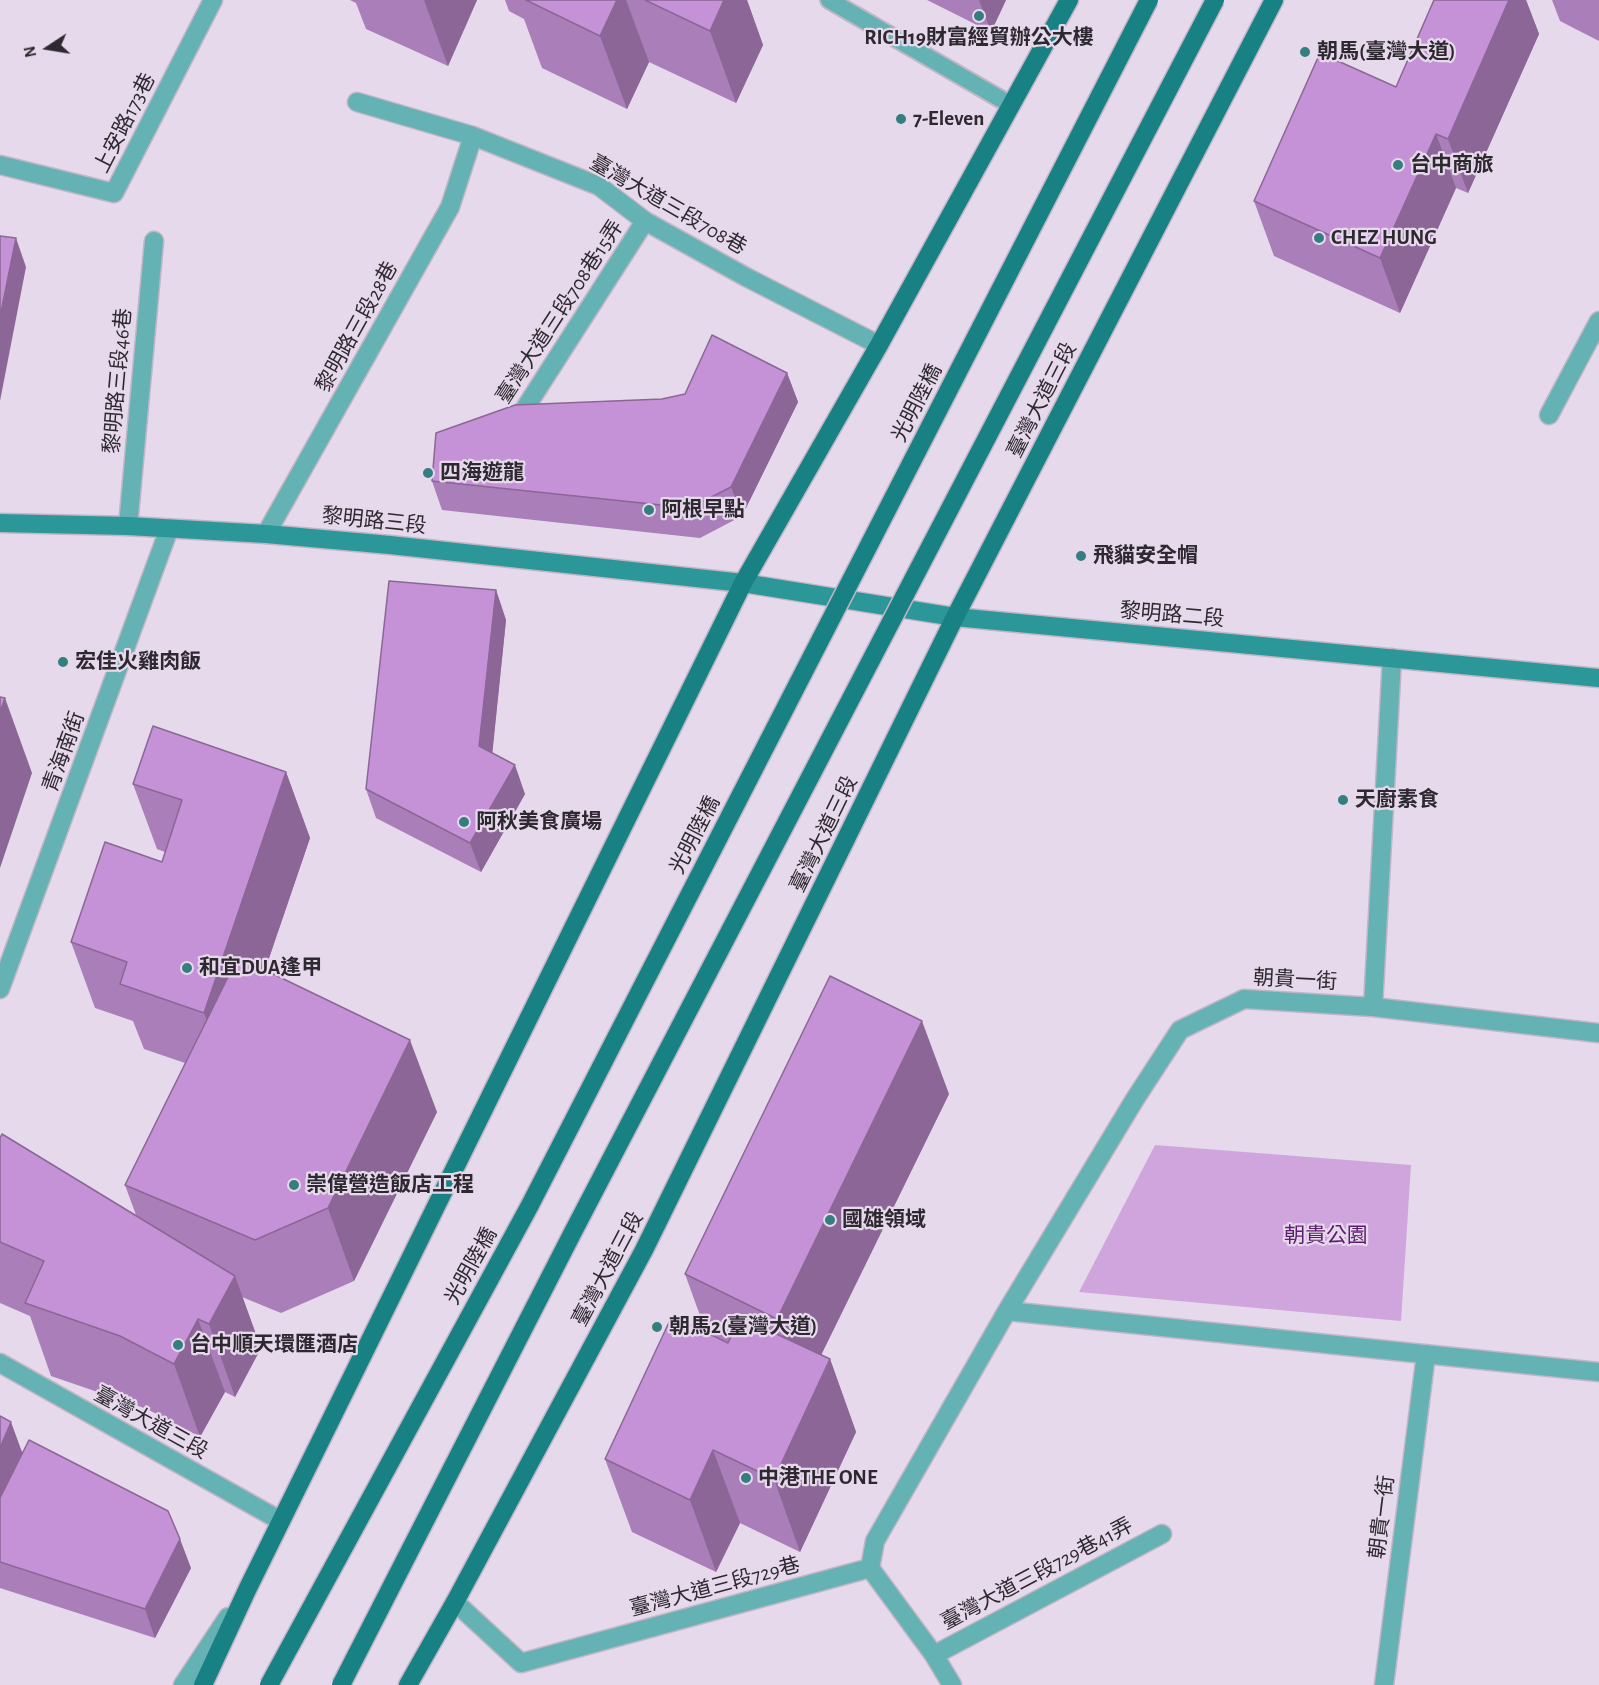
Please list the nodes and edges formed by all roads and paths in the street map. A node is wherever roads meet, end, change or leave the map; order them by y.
1 (213, 0) edge
2 (828, 0) edge
3 (1069, 0) edge
4 (1149, 0) edge
5 (1215, 0) edge
6 (1274, 0) edge
7 (357, 102) dead end
8 (1011, 105) junction
9 (473, 136) junction
10 (0, 165) edge
11 (645, 221) junction
12 (154, 241) dead end
13 (1599, 321) edge
14 (879, 345) junction
15 (1549, 415) dead end
16 (512, 428) edge
17 (0, 523) edge
18 (128, 526) junction
19 (169, 529) junction
20 (266, 534) junction
21 (743, 582) junction
22 (955, 617) junction
23 (1392, 658) junction
24 (1599, 678) edge
25 (0, 989) edge
26 (1373, 1007) junction
27 (1599, 1034) edge
28 (1007, 1311) junction
29 (1426, 1354) junction
30 (0, 1363) edge
31 (1599, 1372) edge
32 (280, 1521) junction
33 (1162, 1534) dead end
34 (870, 1568) junction
35 (248, 1588) junction
36 (455, 1602) junction
37 (934, 1655) junction
38 (183, 1685) edge
39 (195, 1685) edge
40 (204, 1685) edge
41 (269, 1685) edge
42 (341, 1685) edge
43 (408, 1685) edge
44 (414, 1685) edge
45 (951, 1685) edge
46 (1384, 1685) edge

1 - 10 street, 上安路173巷
2 - 8 lane
3 - 8 main road
4 - 41 main road, 光明陸橋, bridge
5 - 42 main road, bridge
6 - 22 main road, 臺灣大道三段
7 - 9 street, 臺灣大道三段708巷
8 - 14 main road
9 - 11 street, 臺灣大道三段708巷
9 - 20 street, 黎明路三段28巷
11 - 14 street, 臺灣大道三段708巷
11 - 16 street, 臺灣大道三段708巷15弄
12 - 18 street, 黎明路三段46巷
13 - 15 street
14 - 21 main road
17 - 18 main road, 黎明路三段
18 - 19 main road, 黎明路三段
19 - 20 main road, 黎明路三段
19 - 25 street, 青海南街
20 - 21 main road, 黎明路三段
21 - 22 main road, 黎明路二段
21 - 32 main road
22 - 23 main road, 黎明路二段
22 - 36 main road, 臺灣大道三段
23 - 24 main road, 黎明路二段
23 - 26 street
26 - 27 street, 朝貴一街
26 - 28 street, 朝貴一街
28 - 29 street
28 - 34 street, 朝貴一街
29 - 31 street
29 - 46 street, 朝貴一街
30 - 32 street, 臺灣大道三段
32 - 35 main road
33 - 37 street, 臺灣大道三段729巷41弄
34 - 36 street, 臺灣大道三段729巷
34 - 37 street
35 - 38 street
35 - 39 street
35 - 40 main road
36 - 43 main road, 臺灣大道三段
36 - 44 street
37 - 45 street

